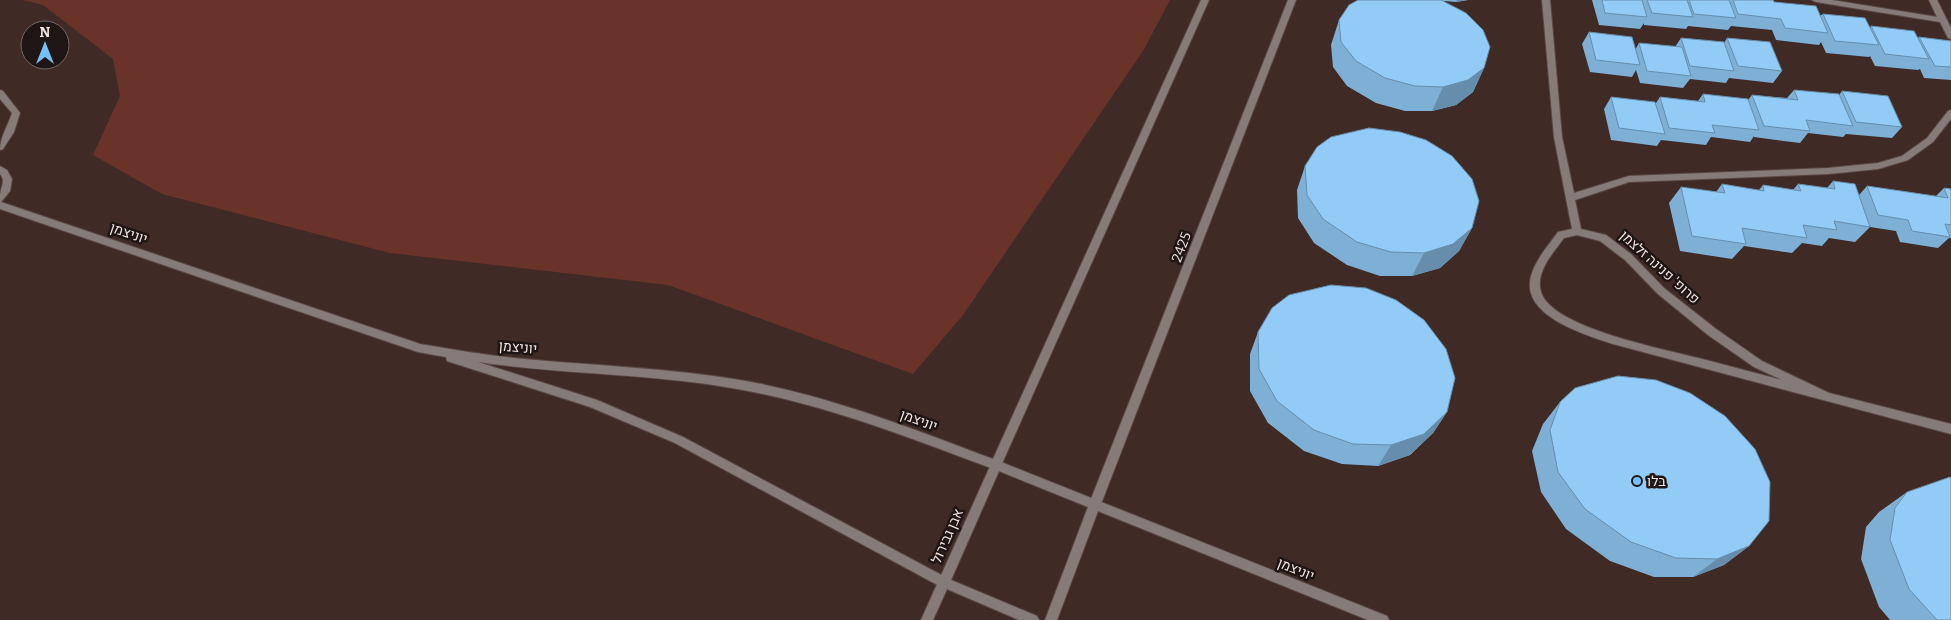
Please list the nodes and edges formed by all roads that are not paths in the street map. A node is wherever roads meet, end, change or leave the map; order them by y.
1 (1205, 0) edge
2 (1292, 0) edge
3 (1546, 0) edge
4 (1816, 0) edge
5 (1932, 0) edge
6 (1943, 20) junction
7 (1951, 36) edge
8 (0, 94) edge
9 (1951, 113) edge
10 (0, 147) edge
11 (0, 169) edge
12 (1570, 198) junction
13 (0, 199) edge
14 (0, 205) edge
15 (1577, 231) junction
16 (418, 348) junction
17 (1828, 398) junction
18 (1951, 429) edge
19 (996, 464) junction
20 (1095, 504) junction
21 (943, 582) junction
22 (927, 620) edge
23 (1033, 620) edge
24 (1051, 620) edge
25 (1382, 620) edge

1 - 19 street
2 - 20 street, 2425
3 - 12 street
4 - 6 street
5 - 6 street
6 - 7 street
8 - 10 street
9 - 12 street
11 - 13 street
12 - 15 street
14 - 16 street, יוניצמן
15 - 17 street, פרופ' פנינה זלצמן
15 - 17 street, פרופ' פנינה זלצמן
16 - 19 street, יוניצמן
16 - 21 street, יוניצמן
17 - 18 street, פרופ' פנינה זלצמן
19 - 20 street, יוניצמן
19 - 21 street, אבן גבירול
20 - 24 street
20 - 25 street, יוניצמן
21 - 22 street, אבן גבירול
21 - 23 street, יוניצמן

